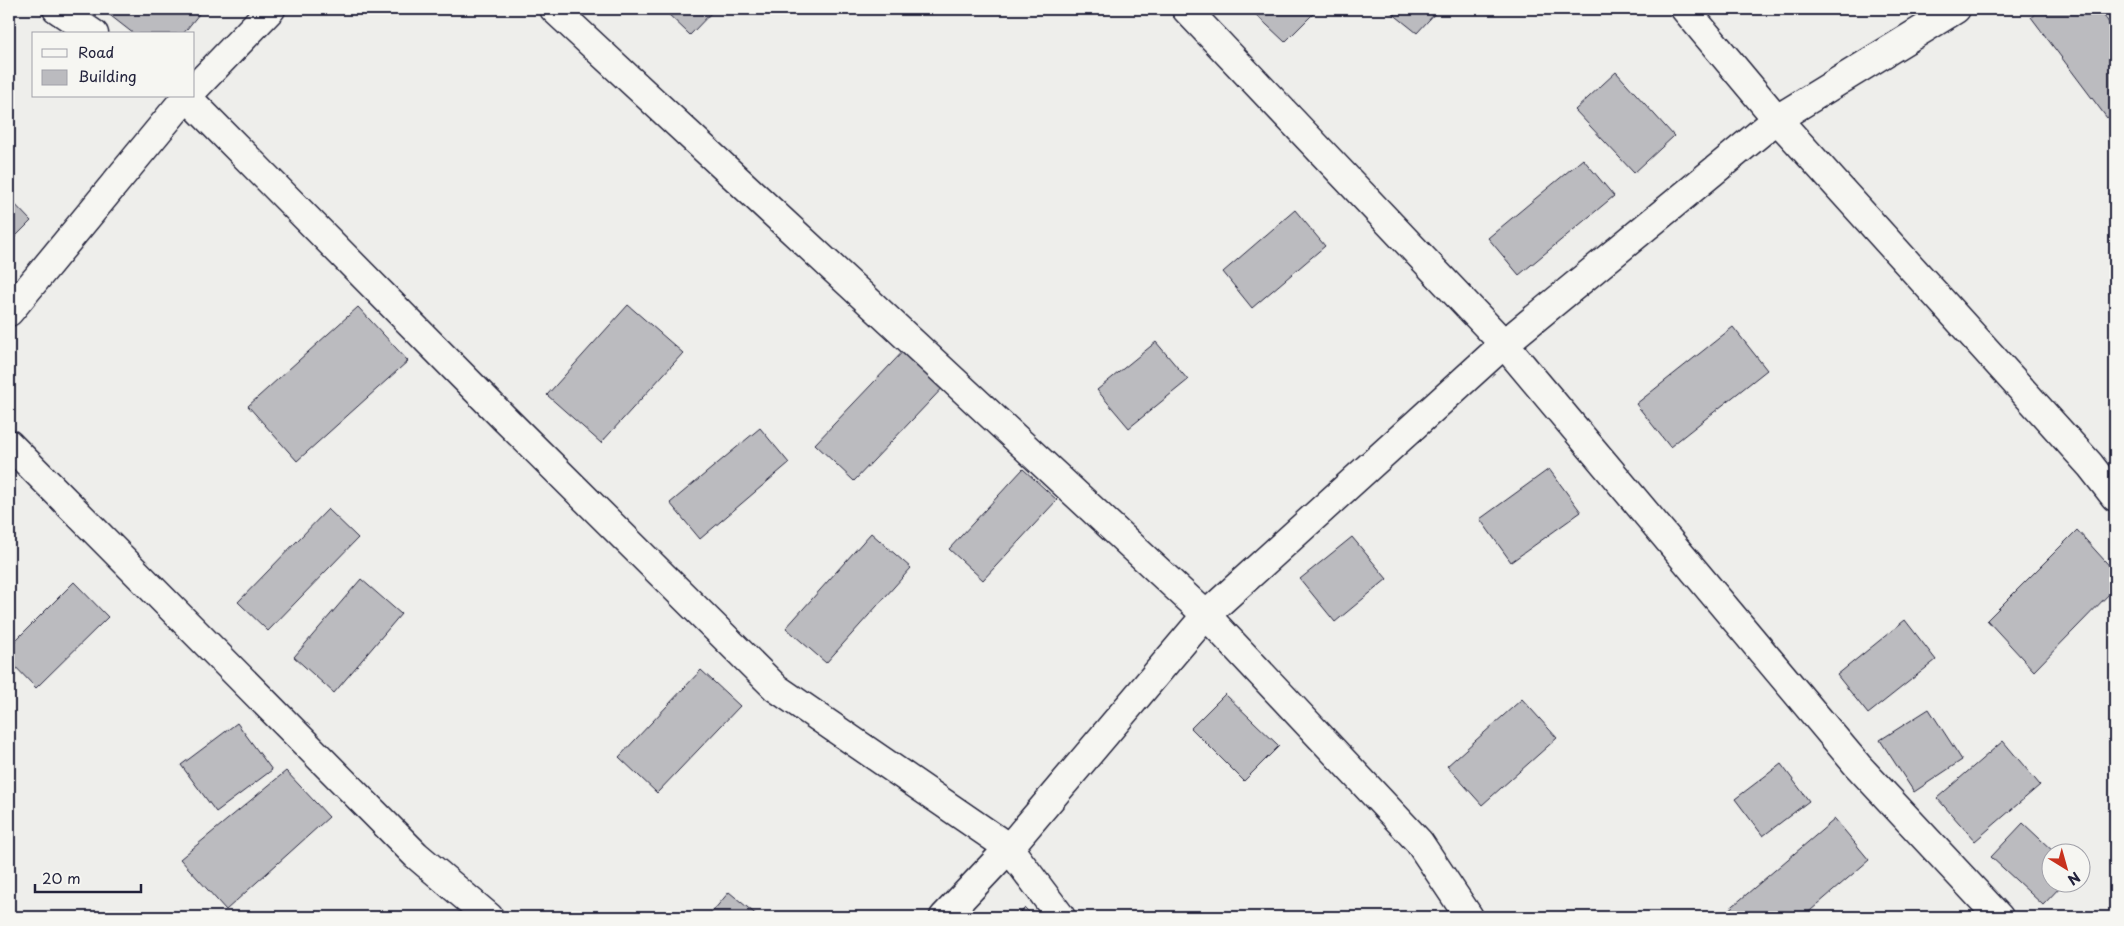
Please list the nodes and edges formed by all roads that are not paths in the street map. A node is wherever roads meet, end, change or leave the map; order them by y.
1 (57, 9) edge
2 (271, 9) edge
3 (554, 9) edge
4 (1186, 9) edge
5 (1685, 9) edge
6 (1956, 9) edge
7 (91, 32) edge
8 (195, 88) edge
9 (185, 98) edge
10 (189, 98) edge
11 (1777, 119) junction
12 (9, 312) edge
13 (1504, 344) junction
14 (9, 444) edge
15 (2115, 497) edge
16 (1206, 615) junction
17 (1009, 848) junction
18 (489, 917) edge
19 (944, 917) edge
20 (1061, 917) edge
21 (1469, 917) edge
22 (1999, 917) edge

1 - 7 street
2 - 8 street
3 - 16 street
4 - 13 street
5 - 11 street
6 - 11 street
9 - 12 street
10 - 17 street
11 - 13 street
11 - 15 street
13 - 16 street
13 - 22 street
14 - 18 street
16 - 17 street
16 - 21 street
17 - 19 street
17 - 20 street

